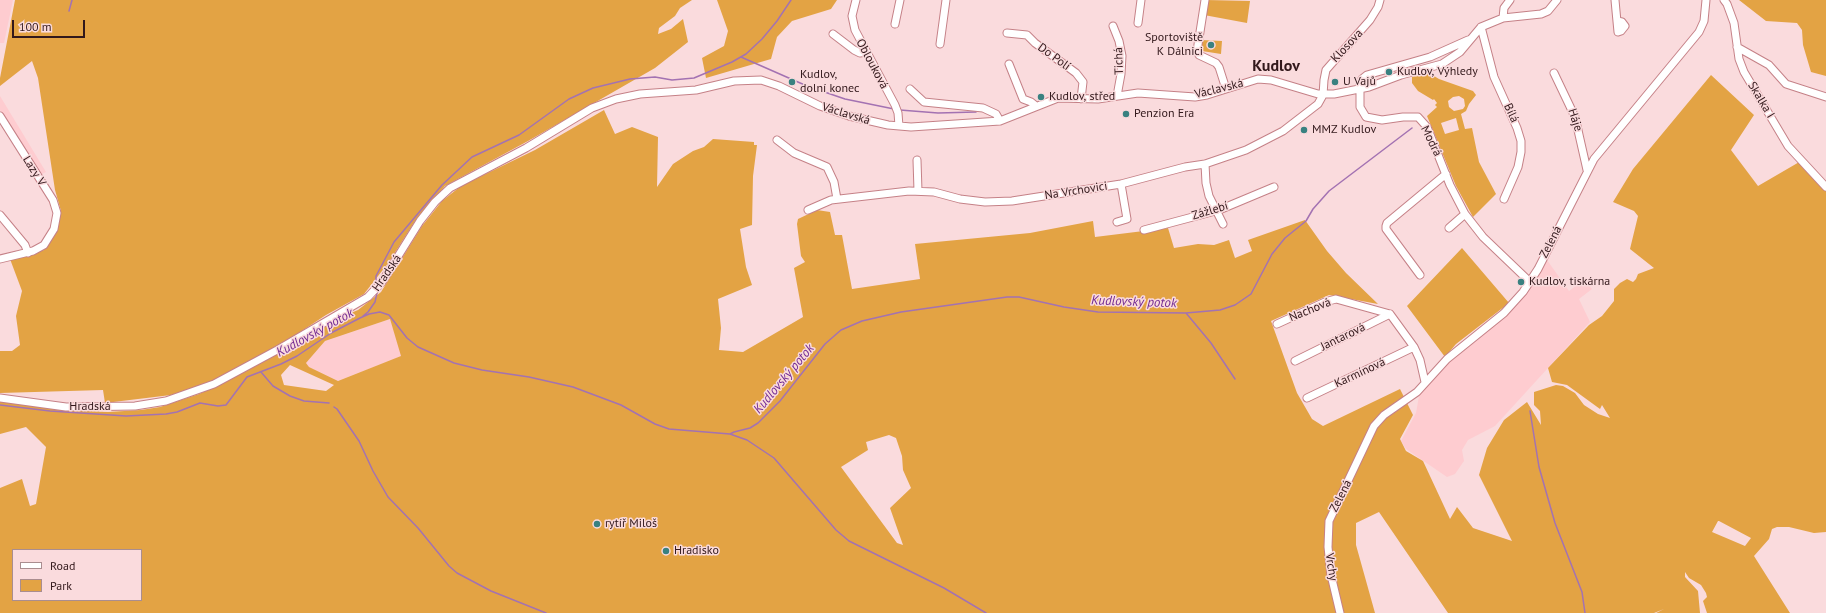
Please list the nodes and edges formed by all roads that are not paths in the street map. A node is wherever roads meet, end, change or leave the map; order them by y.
1 (856, 0) edge
2 (900, 0) edge
3 (946, 0) edge
4 (1142, 0) edge
5 (1205, 0) edge
6 (1380, 0) edge
7 (1510, 0) edge
8 (1557, 0) edge
9 (1615, 0) edge
10 (1706, 0) edge
11 (1724, 0) edge
12 (1503, 18) junction
13 (1617, 21) dead end
14 (1138, 23) dead end
15 (895, 24) dead end
16 (1113, 26) dead end
17 (1481, 26) junction
18 (1006, 33) dead end
19 (833, 34) dead end
20 (1470, 40) junction
21 (940, 44) dead end
22 (1737, 46) junction
23 (866, 52) junction
24 (1009, 64) dead end
25 (1554, 73) dead end
26 (1226, 89) junction
27 (1359, 89) junction
28 (910, 90) dead end
29 (1323, 95) junction
30 (1117, 96) junction
31 (1826, 97) edge
32 (1081, 99) junction
33 (604, 102) joint
34 (1036, 106) junction
35 (0, 116) edge
36 (1000, 121) junction
37 (899, 126) junction
38 (777, 140) dead end
39 (917, 160) dead end
40 (1205, 164) junction
41 (1587, 170) junction
42 (1446, 174) junction
43 (1121, 184) junction
44 (1274, 187) dead end
45 (1826, 187) edge
46 (918, 192) junction
47 (837, 199) junction
48 (1504, 199) dead end
49 (808, 210) dead end
50 (1215, 210) junction
51 (1465, 214) junction
52 (0, 215) edge
53 (1117, 222) dead end
54 (1223, 224) dead end
55 (1449, 228) dead end
56 (1144, 230) dead end
57 (28, 253) junction
58 (0, 259) edge
59 (1420, 275) dead end
60 (1530, 282) junction
61 (1390, 314) junction
62 (1277, 324) dead end
63 (1414, 347) junction
64 (1295, 361) dead end
65 (1425, 382) junction
66 (0, 398) edge
67 (1307, 398) dead end
68 (1329, 521) joint
69 (1340, 613) edge

1 - 23 street, Oblouková
2 - 15 street
3 - 21 street
4 - 14 street
5 - 26 street
6 - 29 street, Klosova
7 - 12 street
8 - 12 street
9 - 13 street
10 - 41 street, Zelená
11 - 22 street, Skalka I
12 - 17 street
16 - 30 street, Tichá
17 - 20 street, Václavská
17 - 48 street, Bílá
18 - 32 street, Do Polí
19 - 23 street
20 - 27 street, Václavská
20 - 27 street
22 - 31 street
22 - 45 street, Skalka I
23 - 37 street, Oblouková
24 - 34 street
25 - 41 street, Háje
26 - 29 street, Václavská
26 - 30 street, Václavská
27 - 29 street, Václavská
27 - 42 street, Modrá
28 - 36 street
29 - 40 street, Na Vrchovici
30 - 32 street, Václavská
32 - 34 street, Václavská
33 - 37 street, Václavská
33 - 66 street, Hradská
34 - 36 street, Václavská
35 - 57 street, Lazy V
36 - 37 street, Václavská
38 - 47 street
39 - 46 street
40 - 43 street, Na Vrchovici
40 - 50 street
41 - 60 street, Zelená
42 - 51 street, Modrá
42 - 59 street
43 - 46 street, Na Vrchovici
43 - 53 street
44 - 50 street, Zážlebí
46 - 47 street, Na Vrchovici
47 - 49 street, Na Vrchovici
50 - 54 street
50 - 56 street, Zážlebí
51 - 55 street
51 - 60 street, Modrá
52 - 57 street
57 - 58 street
60 - 65 street, Zelená
61 - 62 street, Nachová
61 - 63 street
61 - 64 street, Jantarová
63 - 65 street
63 - 67 street, Karmínová
65 - 68 street, Zelená
68 - 69 street, Vrchy

